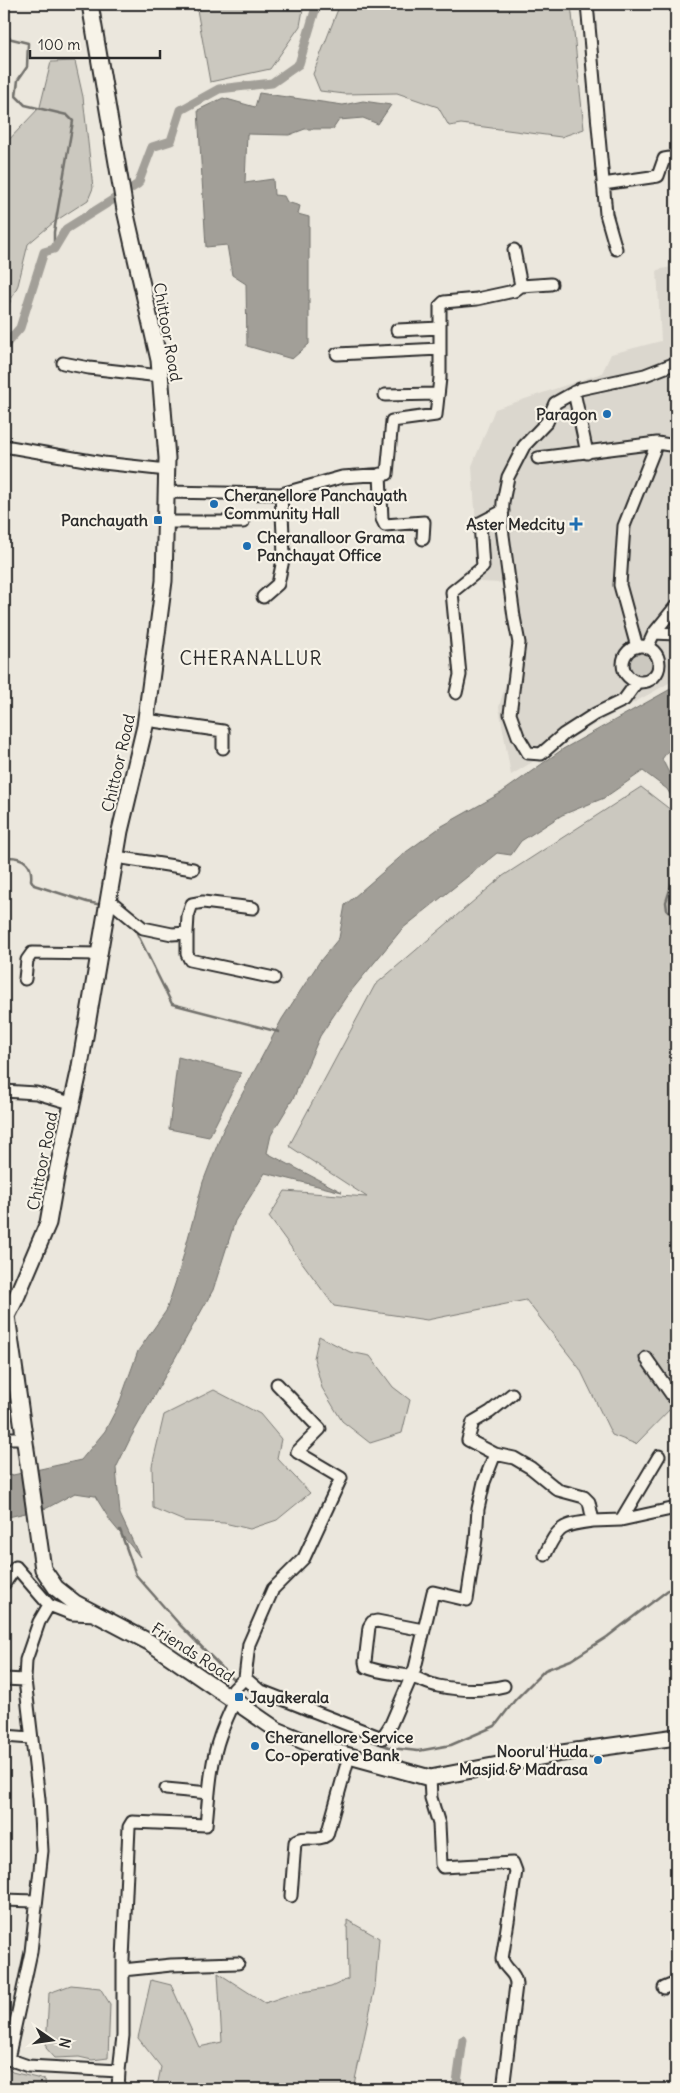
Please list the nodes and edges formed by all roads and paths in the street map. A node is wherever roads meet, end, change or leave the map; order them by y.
1 (90, 4) edge
2 (587, 4) edge
3 (676, 158) edge
4 (603, 184) junction
5 (616, 249) dead end
6 (514, 250) dead end
7 (551, 284) dead end
8 (521, 286) junction
9 (440, 328) junction
10 (397, 330) dead end
11 (440, 349) junction
12 (337, 354) dead end
13 (62, 363) dead end
14 (676, 363) edge
15 (160, 376) junction
16 (574, 392) junction
17 (438, 394) junction
18 (385, 395) dead end
19 (658, 443) junction
20 (4, 446) edge
21 (676, 446) edge
22 (587, 453) junction
23 (538, 458) dead end
24 (167, 470) junction
25 (380, 474) junction
26 (166, 492) junction
27 (281, 494) junction
28 (503, 512) junction
29 (166, 522) junction
30 (243, 522) dead end
31 (423, 539) dead end
32 (263, 597) dead end
33 (676, 606) edge
34 (654, 633) junction
35 (676, 634) edge
36 (642, 647) junction
37 (637, 682) junction
38 (456, 693) dead end
39 (146, 720) junction
40 (223, 748) dead end
41 (116, 857) junction
42 (193, 869) dead end
43 (107, 907) junction
44 (253, 908) dead end
45 (187, 933) junction
46 (99, 954) junction
47 (274, 978) dead end
48 (25, 979) dead end
49 (4, 1091) edge
50 (71, 1103) junction
51 (5, 1316) edge
52 (646, 1358) dead end
53 (277, 1384) dead end
54 (512, 1394) dead end
55 (676, 1401) edge
56 (4, 1438) edge
57 (23, 1438) junction
58 (495, 1454) junction
59 (659, 1456) dead end
60 (676, 1508) edge
61 (34, 1520) joint
62 (593, 1520) junction
63 (621, 1520) junction
64 (545, 1555) dead end
65 (4, 1584) edge
66 (49, 1606) junction
67 (97, 1615) junction
68 (423, 1630) junction
69 (410, 1676) junction
70 (4, 1679) edge
71 (26, 1680) junction
72 (504, 1686) dead end
73 (237, 1689) junction
74 (4, 1736) edge
75 (676, 1737) edge
76 (32, 1738) junction
77 (349, 1756) junction
78 (430, 1778) junction
79 (166, 1789) dead end
80 (209, 1792) junction
81 (291, 1896) dead end
82 (4, 1900) edge
83 (35, 1901) junction
84 (238, 1963) dead end
85 (123, 1970) junction
86 (676, 1983) edge
87 (664, 1988) dead end
88 (119, 2072) junction
89 (118, 2089) edge
90 (503, 2089) edge

1 - 15 main road, Chittoor Road
2 - 4 street
3 - 4 street
4 - 5 street
6 - 8 street
7 - 8 street
8 - 9 street
9 - 10 street
9 - 11 street
11 - 12 street
11 - 17 street
13 - 15 street
14 - 16 street
15 - 24 main road, Chittoor Road
16 - 22 street
16 - 28 street
17 - 18 street
17 - 25 street
19 - 21 street
19 - 22 street
19 - 36 street
20 - 24 street
22 - 23 street
24 - 26 main road, Chittoor Road
25 - 27 street
25 - 31 street
26 - 27 street
26 - 29 main road, Chittoor Road
27 - 32 street
28 - 37 street
28 - 38 street
29 - 30 street
29 - 39 main road, Chittoor Road
33 - 34 street
34 - 35 street
34 - 36 street
36 - 37 street
36 - 37 street
39 - 40 street
39 - 41 main road, Chittoor Road
41 - 42 street
41 - 43 main road, Chittoor Road
43 - 45 street
43 - 46 main road, Chittoor Road
44 - 45 street
45 - 47 street
46 - 48 street
46 - 50 main road, Chittoor Road
49 - 50 street
50 - 51 main road, Chittoor Road
51 - 57 main road, Chittoor Road
52 - 55 street
53 - 73 street
54 - 58 street
56 - 57 street
57 - 61 main road, Chittoor Road
58 - 62 street
58 - 68 street
59 - 63 street
60 - 63 street
61 - 67 main road, Friends Road
62 - 63 street
62 - 64 street
65 - 66 street
66 - 67 street
66 - 71 street
67 - 73 main road, Friends Road
68 - 69 street
68 - 69 street
69 - 72 street
69 - 73 street
70 - 71 street
71 - 76 street
73 - 77 main road, Friends Road
73 - 80 street
74 - 76 street
75 - 78 main road, Friends Road
76 - 83 street
77 - 78 main road, Friends Road
77 - 81 street
78 - 90 street
79 - 80 street
80 - 85 street
82 - 83 street
83 - 88 street
84 - 85 street
85 - 88 street
86 - 87 street
88 - 89 street

